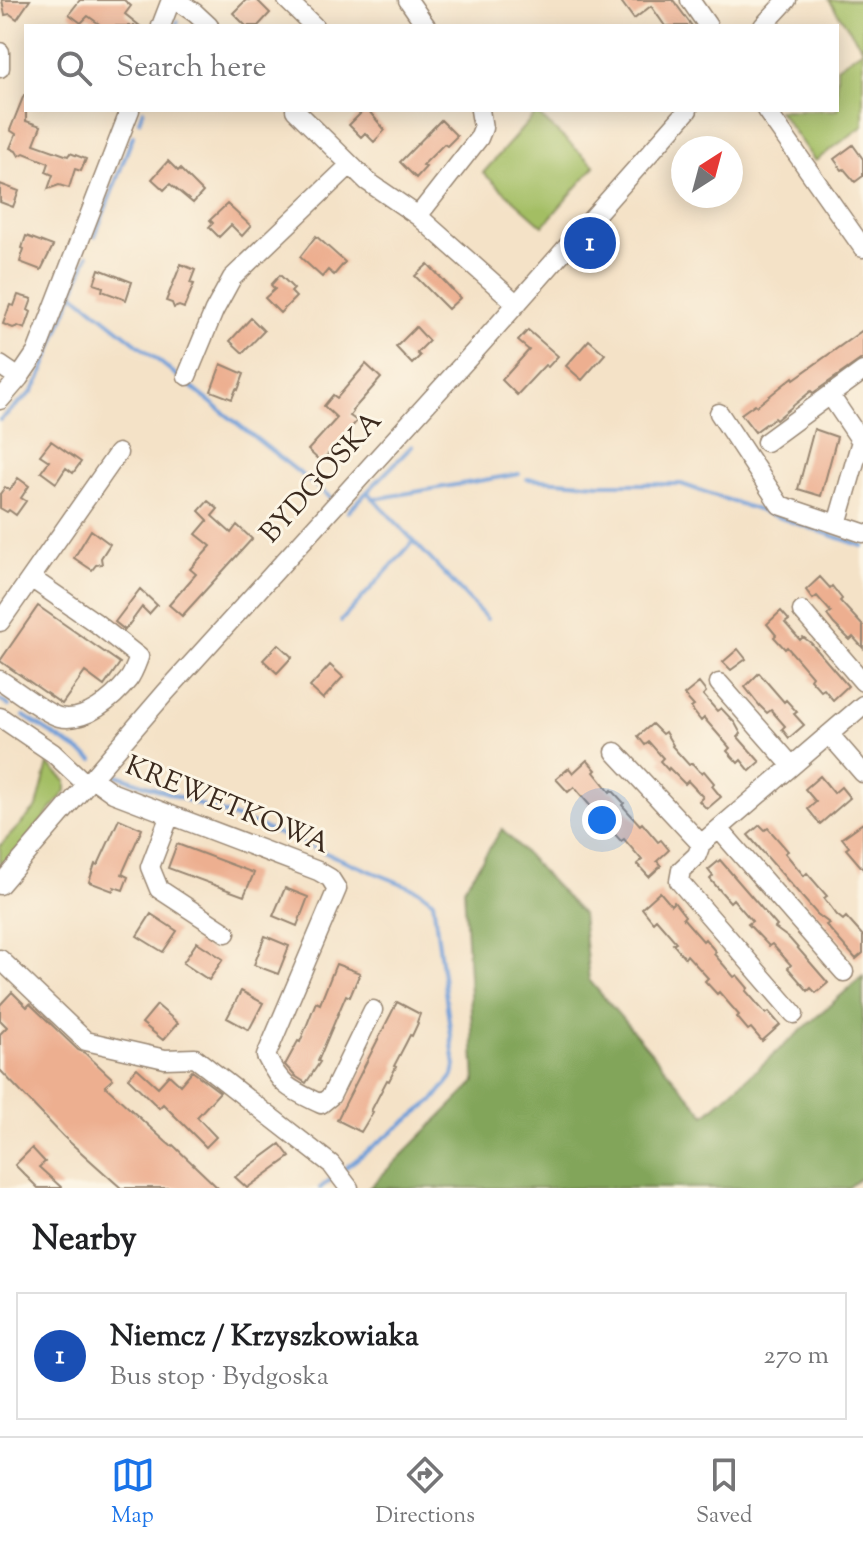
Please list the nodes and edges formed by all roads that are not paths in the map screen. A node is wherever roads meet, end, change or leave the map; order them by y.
1 (174, 0) edge
2 (287, 0) edge
3 (408, 0) edge
4 (690, 0) edge
5 (787, 0) edge
6 (162, 24) edge
7 (207, 24) edge
8 (312, 24) edge
9 (425, 24) edge
10 (707, 24) edge
11 (765, 24) edge
12 (0, 52) edge
13 (0, 68) edge
14 (129, 112) edge
15 (297, 112) edge
16 (480, 112) edge
17 (686, 112) edge
18 (767, 112) edge
19 (350, 165) junction
20 (418, 216) junction
21 (863, 248) edge
22 (517, 304) junction
23 (0, 365) edge
24 (863, 371) edge
25 (187, 376) dead end
26 (19, 378) junction
27 (830, 395) junction
28 (0, 400) edge
29 (719, 413) dead end
30 (766, 442) dead end
31 (118, 453) dead end
32 (837, 524) junction
33 (863, 533) edge
34 (31, 578) junction
35 (802, 611) dead end
36 (0, 622) edge
37 (0, 680) edge
38 (863, 682) edge
39 (719, 683) dead end
40 (26, 696) junction
41 (863, 705) edge
42 (4, 720) edge
43 (829, 734) junction
44 (615, 752) dead end
45 (792, 766) junction
46 (863, 773) edge
47 (89, 781) junction
48 (170, 815) junction
49 (719, 829) junction
50 (701, 844) junction
51 (0, 885) edge
52 (226, 933) dead end
53 (0, 959) edge
54 (844, 972) dead end
55 (373, 1010) dead end
56 (794, 1014) dead end
57 (349, 1188) edge

1 - 6 street
1 - 7 street
2 - 8 street
3 - 9 street
4 - 10 street
5 - 11 street
12 - 13 street
14 - 26 street
15 - 19 street
16 - 20 street
17 - 22 street, BYDGOSKA
18 - 21 street
19 - 20 street
19 - 25 street
20 - 22 street
22 - 47 street, BYDGOSKA
23 - 26 street
24 - 27 street
26 - 28 street
27 - 30 street
27 - 32 street
29 - 32 street
31 - 34 street
32 - 33 street
34 - 36 street
34 - 40 street
35 - 38 street
37 - 40 street
39 - 45 street
40 - 42 street
41 - 43 street
42 - 47 street, KREWETKOWA
43 - 45 street
43 - 46 street
44 - 50 street
45 - 49 street
47 - 48 street, KREWETKOWA
47 - 51 street, BYDGOSKA
48 - 52 street
48 - 55 street, KREWETKOWA
49 - 50 street
49 - 54 street
50 - 56 street
53 - 57 street

